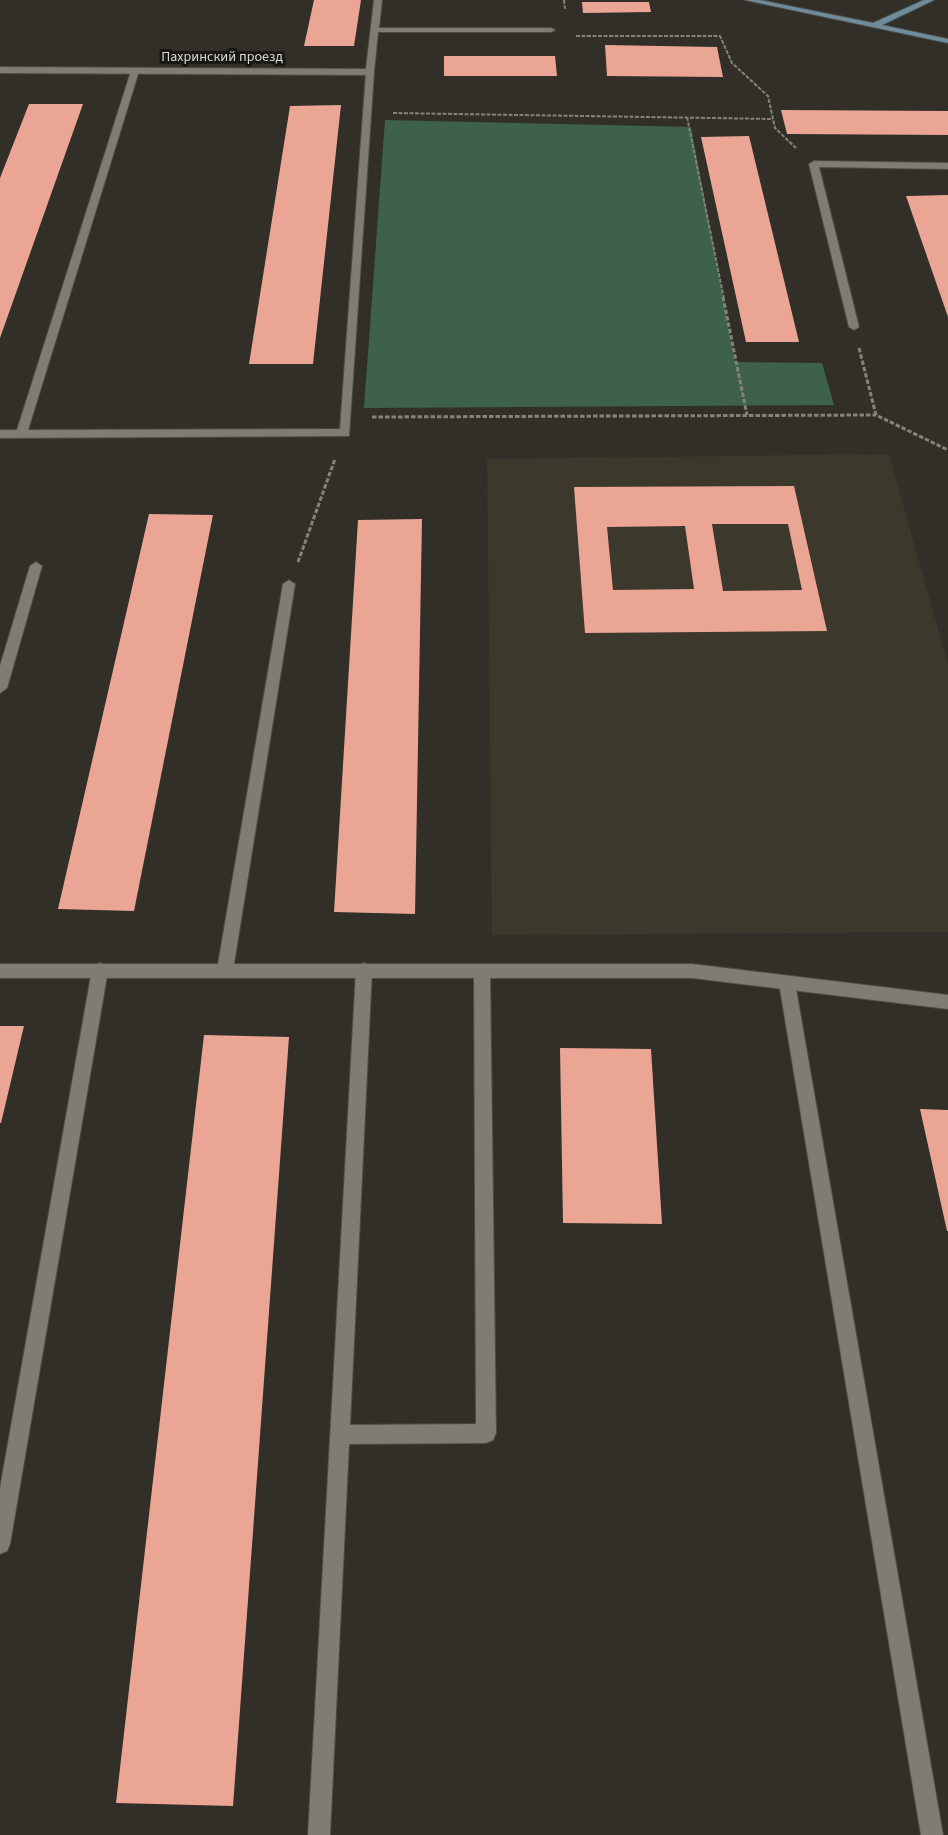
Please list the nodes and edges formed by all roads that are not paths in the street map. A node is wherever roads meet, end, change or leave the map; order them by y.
1 (378, 0) edge
2 (749, 0) edge
3 (930, 0) edge
4 (873, 26) junction
5 (375, 30) junction
6 (551, 30) dead end
7 (948, 41) edge
8 (0, 70) edge
9 (135, 71) junction
10 (370, 72) junction
11 (948, 166) edge
12 (854, 327) road end
13 (0, 434) edge
14 (21, 434) junction
15 (36, 566) dead end
16 (289, 585) road end
17 (0, 688) edge
18 (0, 970) edge
19 (100, 970) junction
20 (225, 970) junction
21 (364, 970) junction
22 (482, 971) junction
23 (787, 983) junction
24 (948, 1002) edge
25 (340, 1435) junction
26 (0, 1544) edge
27 (320, 1835) edge
28 (932, 1835) edge

1 - 5 street
2 - 4 street
3 - 4 street
4 - 7 street
5 - 6 street
5 - 10 street
8 - 9 street, Пахринский проезд
9 - 10 street, Пахринский проезд
9 - 14 street
10 - 14 street
11 - 12 street
13 - 14 street
15 - 17 street
16 - 20 street
18 - 19 street
19 - 20 street
19 - 26 street
20 - 21 street
21 - 22 street
21 - 25 street
22 - 23 street
22 - 25 street
23 - 24 street
23 - 28 street
25 - 27 street

